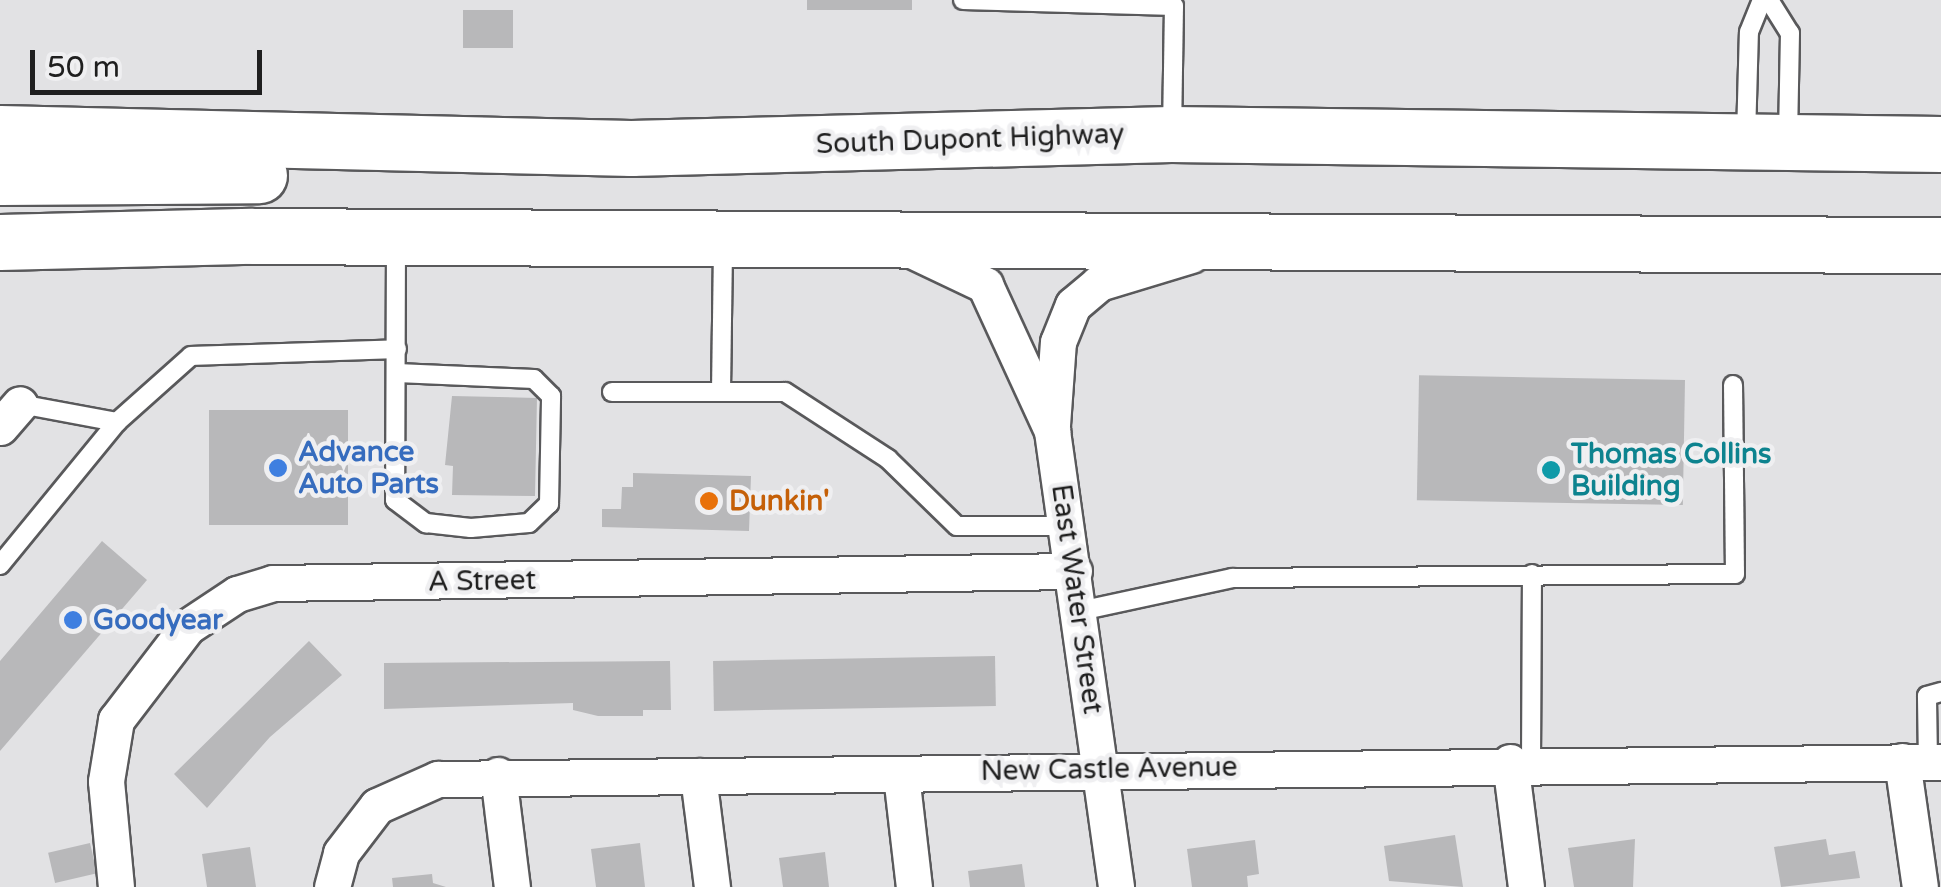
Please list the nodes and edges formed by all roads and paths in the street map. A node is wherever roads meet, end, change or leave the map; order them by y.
1 (963, 0) edge
2 (1765, 0) edge
3 (0, 132) edge
4 (1172, 134) junction
5 (1941, 144) edge
6 (1766, 146) junction
7 (631, 148) junction
8 (0, 177) edge
9 (396, 236) junction
10 (724, 238) junction
11 (891, 240) junction
12 (5, 242) edge
13 (1238, 242) junction
14 (1941, 245) edge
15 (398, 349) junction
16 (397, 373) junction
17 (1732, 384) dead end
18 (612, 392) dead end
19 (721, 392) junction
20 (10, 416) edge
21 (117, 422) junction
22 (1052, 431) junction
23 (1067, 526) junction
24 (0, 565) edge
25 (1074, 571) junction
26 (1532, 574) junction
27 (1080, 611) junction
28 (1941, 692) edge
29 (1520, 762) junction
30 (1924, 762) edge
31 (1101, 768) junction
32 (498, 775) junction
33 (902, 775) junction
34 (698, 776) junction
35 (116, 887) edge
36 (332, 887) edge
37 (512, 887) edge
38 (712, 887) edge
39 (914, 887) edge
40 (1116, 887) edge
41 (1526, 887) edge
42 (1920, 887) edge

1 - 4 lane
2 - 6 lane
2 - 6 lane
3 - 7 highway, South Dupont Highway
4 - 6 highway, South Dupont Highway
4 - 7 highway, South Dupont Highway
5 - 6 highway, South Dupont Highway
7 - 8 highway
9 - 10 highway
9 - 12 highway
9 - 15 lane
10 - 11 highway
10 - 19 lane
11 - 13 highway
11 - 22 street, East Water Street
13 - 14 highway
13 - 22 street, East Water Street
15 - 16 lane
15 - 21 lane
16 - 16 lane
17 - 26 lane
18 - 19 lane
19 - 23 lane
20 - 21 lane
21 - 24 lane
22 - 23 street, East Water Street
23 - 25 street, East Water Street
25 - 27 street, East Water Street
25 - 35 street, A Street
26 - 27 lane
26 - 29 lane
27 - 31 street, East Water Street
28 - 30 lane
29 - 30 street, New Castle Avenue
29 - 31 street, New Castle Avenue
29 - 41 street
30 - 42 street
31 - 33 street, New Castle Avenue
31 - 40 street, East Water Street
32 - 34 street, New Castle Avenue
32 - 36 street, New Castle Avenue
32 - 37 street
33 - 34 street, New Castle Avenue
33 - 39 street
34 - 38 street

